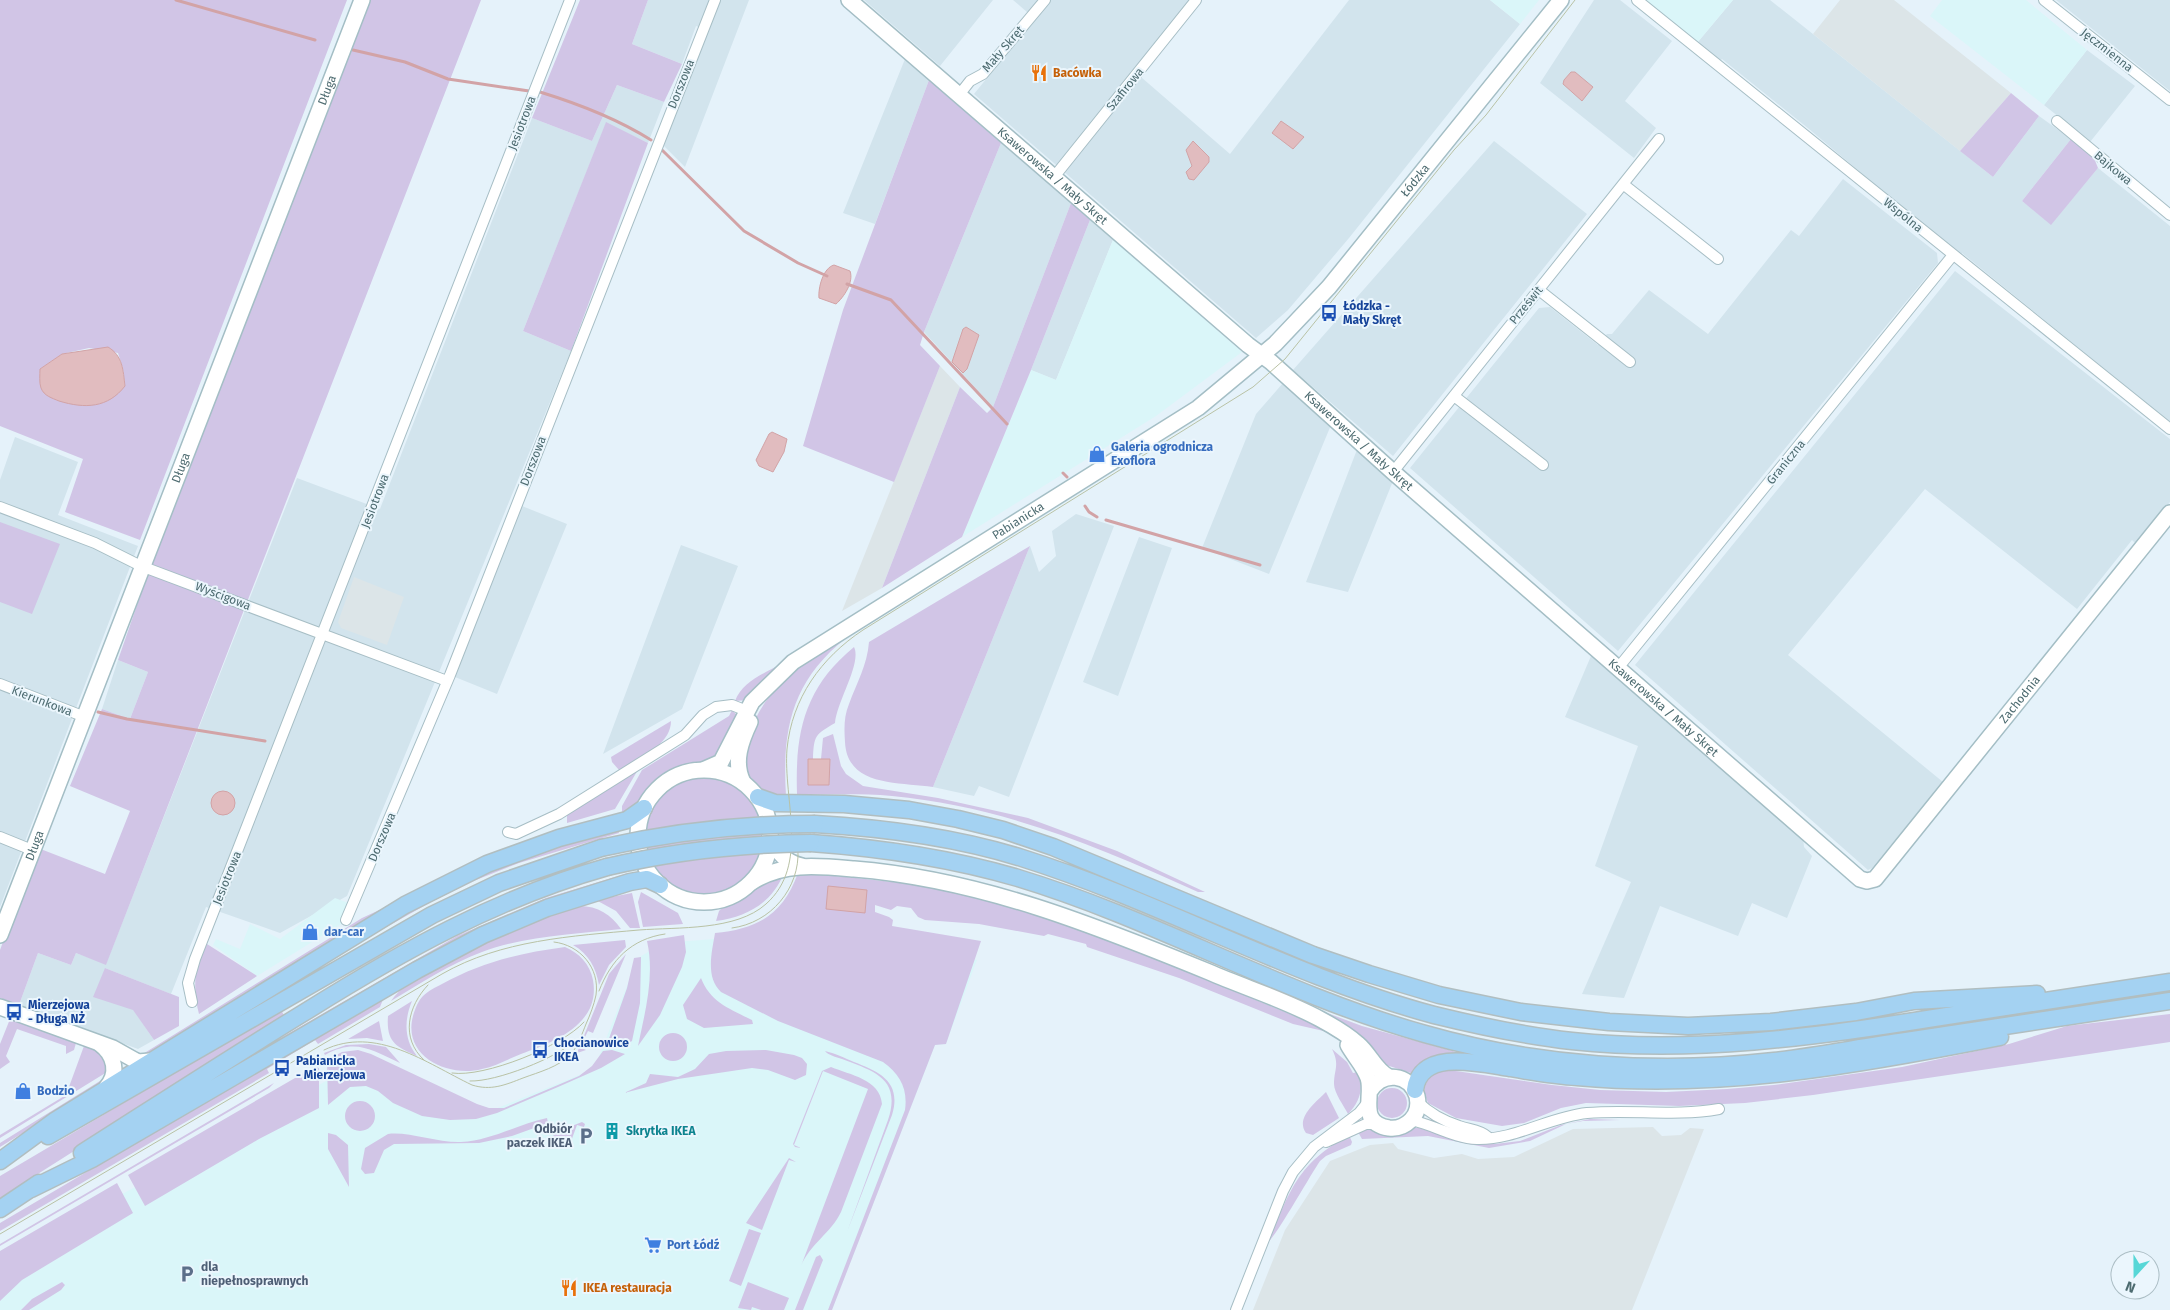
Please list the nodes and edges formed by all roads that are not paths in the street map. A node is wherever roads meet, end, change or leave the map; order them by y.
1 (362, 0) edge
2 (570, 0) edge
3 (715, 0) edge
4 (849, 0) edge
5 (1044, 0) edge
6 (1196, 0) edge
7 (1561, 0) edge
8 (1637, 0) edge
9 (2044, 0) edge
10 (959, 95) junction
11 (2170, 100) edge
12 (2057, 121) dead end
13 (1659, 139) dead end
14 (1054, 177) junction
15 (1623, 184) junction
16 (2170, 215) edge
17 (1953, 256) junction
18 (1718, 259) dead end
19 (1539, 290) junction
20 (1263, 355) junction
21 (1630, 362) dead end
22 (1454, 396) junction
23 (2170, 429) edge
24 (1542, 466) dead end
25 (1392, 472) junction
26 (0, 508) edge
27 (2170, 513) edge
28 (142, 566) junction
29 (323, 634) junction
30 (1618, 668) junction
31 (447, 681) junction
32 (771, 683) junction
33 (0, 684) edge
34 (746, 711) junction
35 (84, 717) junction
36 (705, 769) junction
37 (743, 782) junction
38 (758, 798) junction
39 (644, 808) junction
40 (508, 832) dead end
41 (770, 836) junction
42 (0, 837) edge
43 (32, 850) junction
44 (802, 866) junction
45 (1867, 881) joint
46 (752, 882) junction
47 (660, 885) junction
48 (346, 920) dead end
49 (0, 935) edge
50 (2170, 982) edge
51 (2083, 995) junction
52 (2170, 1001) edge
53 (192, 1002) dead end
54 (0, 1007) edge
55 (2066, 1016) junction
56 (1340, 1033) junction
57 (97, 1042) junction
58 (150, 1061) junction
59 (1389, 1077) junction
60 (106, 1088) junction
61 (1417, 1096) junction
62 (1368, 1097) junction
63 (1719, 1109) dead end
64 (1408, 1123) junction
65 (1379, 1124) junction
66 (1488, 1137) junction
67 (1305, 1157) junction
68 (4, 1158) edge
69 (31, 1189) junction
70 (0, 1209) edge
71 (1236, 1310) edge

1 - 28 street, Długa
2 - 29 street, Jesiotrowa
3 - 31 street, Dorszowa
4 - 10 street, Ksawerowska / Mały Skręt
5 - 10 street, Mały Skręt
6 - 14 street, Szafirowa
7 - 20 street, Łódzka
8 - 17 street, Wspólna
9 - 11 street, Jęczmienna
10 - 14 street, Ksawerowska / Mały Skręt
12 - 16 street, Bajkowa
13 - 15 street, Prześwit
14 - 20 street, Ksawerowska / Mały Skręt
15 - 18 street
15 - 19 street, Prześwit
17 - 23 street, Wspólna
17 - 30 street, Graniczna
19 - 21 street
19 - 22 street, Prześwit
20 - 25 street, Ksawerowska / Mały Skręt
20 - 32 street, Pabianicka
22 - 24 street
22 - 25 street, Prześwit
25 - 30 street, Ksawerowska / Mały Skręt
26 - 28 street, Wyścigowa
27 - 45 street, Zachodnia
28 - 29 street, Wyścigowa
28 - 35 street, Długa
29 - 31 street, Wyścigowa
29 - 53 street, Jesiotrowa
30 - 45 street, Ksawerowska / Mały Skręt
31 - 48 street, Dorszowa
32 - 34 street, Pabianicka
32 - 37 street, Pabianicka
33 - 35 street, Kierunkowa
34 - 36 street, Pabianicka
34 - 40 street
35 - 43 street, Długa
36 - 37 street
36 - 39 street
37 - 38 street
38 - 41 street
38 - 51 main road
39 - 47 street
39 - 58 main road
41 - 44 street
41 - 46 street
42 - 43 street
43 - 49 street, Długa
44 - 46 street
44 - 56 street
46 - 47 street
47 - 69 main road
50 - 51 main road
51 - 68 main road, bridge
52 - 55 main road
54 - 57 street
55 - 61 main road
55 - 69 main road, bridge
56 - 59 street
56 - 62 street
57 - 58 street
57 - 60 street
58 - 60 main road
59 - 61 street
59 - 62 street
60 - 68 main road
61 - 64 street
61 - 66 street
62 - 65 street
62 - 67 street
63 - 66 street
64 - 65 street
64 - 66 street
65 - 67 street
67 - 71 street
69 - 70 main road

